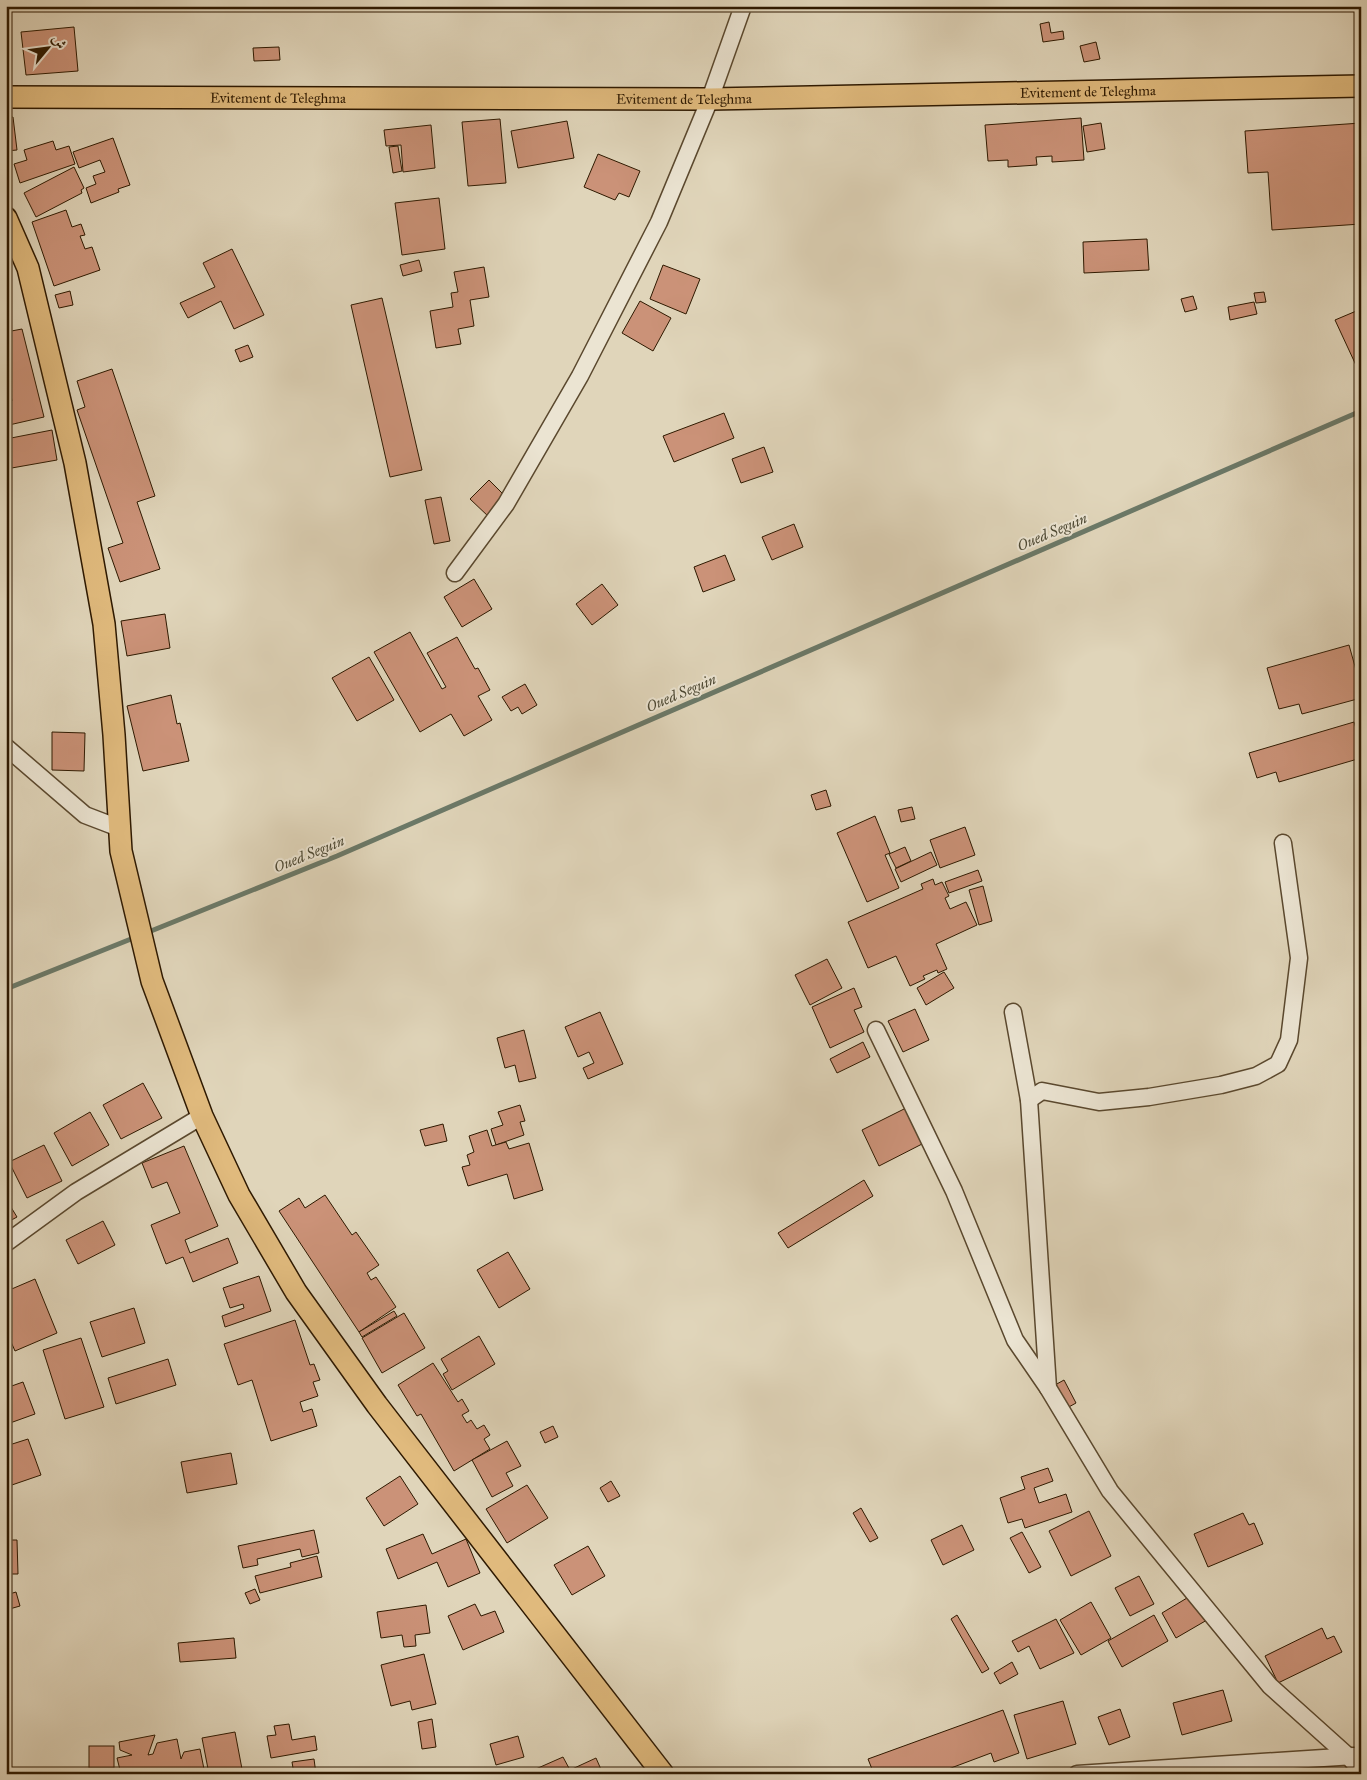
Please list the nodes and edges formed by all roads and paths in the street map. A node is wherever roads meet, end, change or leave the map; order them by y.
1 (743, 6) edge
2 (1361, 86) edge
3 (6, 97) edge
4 (710, 99) junction
5 (6, 218) edge
6 (455, 573) dead end
7 (6, 747) edge
8 (120, 828) junction
9 (1283, 843) dead end
10 (1012, 1012) dead end
11 (876, 1030) dead end
12 (1029, 1100) junction
13 (202, 1116) junction
14 (6, 1243) edge
15 (1048, 1388) junction
16 (1355, 1756) edge
17 (1361, 1771) edge
18 (663, 1774) edge
19 (1077, 1774) edge

1 - 4 street
2 - 4 main road, Evitement de Teleghma
3 - 4 main road, Evitement de Teleghma
4 - 6 street
5 - 8 main road
7 - 8 street
8 - 13 main road
9 - 12 street
10 - 12 street
11 - 15 street
12 - 15 street
13 - 14 street
13 - 18 main road
15 - 16 street
16 - 17 street
16 - 19 street

